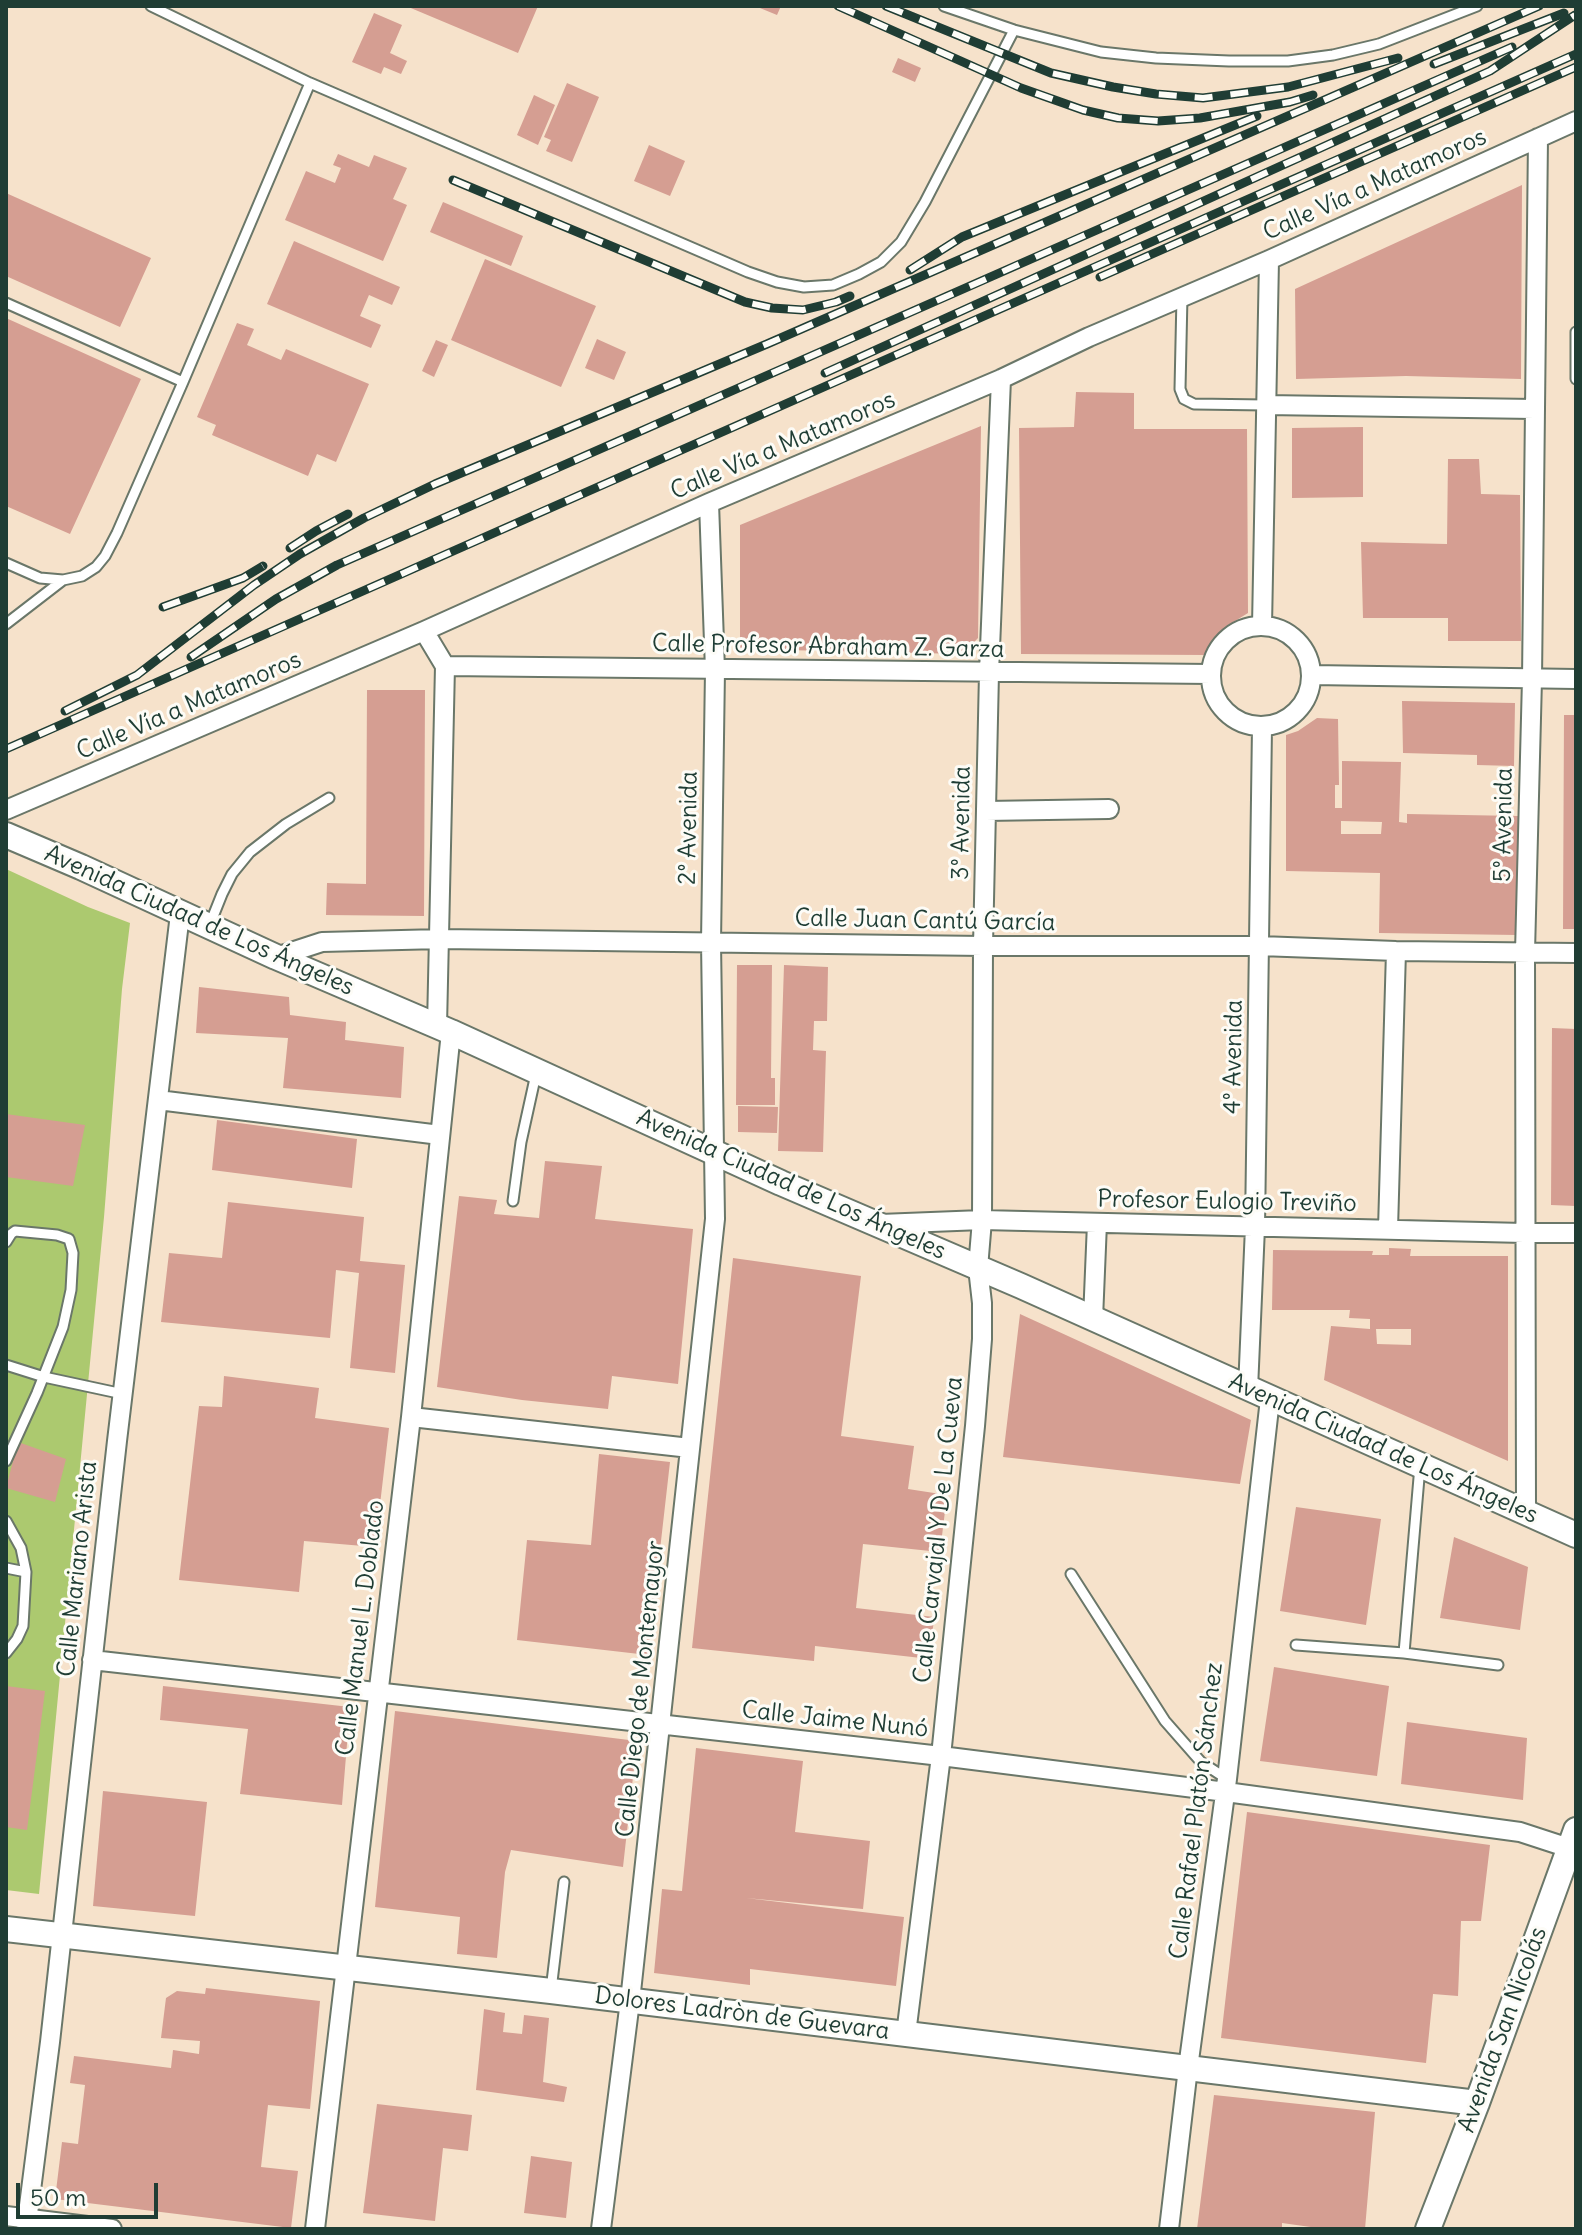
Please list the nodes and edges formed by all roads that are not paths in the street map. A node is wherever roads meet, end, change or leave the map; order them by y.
1 (151, 6) edge
2 (944, 6) edge
3 (1477, 6) edge
4 (1014, 30) junction
5 (310, 83) junction
6 (1576, 121) edge
7 (1538, 138) junction
8 (1269, 260) junction
9 (1182, 296) junction
10 (6, 303) edge
11 (1576, 332) edge
12 (1001, 379) junction
13 (1576, 379) edge
14 (183, 382) junction
15 (1266, 405) junction
16 (1534, 409) junction
17 (709, 503) junction
18 (6, 563) edge
19 (63, 580) junction
20 (6, 624) edge
21 (1262, 626) junction
22 (424, 631) junction
23 (445, 666) junction
24 (715, 670) junction
25 (989, 673) junction
26 (1211, 674) junction
27 (1312, 675) junction
28 (1532, 679) junction
29 (1576, 679) edge
30 (1262, 727) junction
31 (329, 798) dead end
32 (1109, 809) dead end
33 (6, 810) edge
34 (986, 811) junction
35 (6, 835) edge
36 (180, 914) junction
37 (209, 927) junction
38 (441, 939) junction
39 (711, 942) junction
40 (983, 946) junction
41 (1260, 946) junction
42 (1396, 951) junction
43 (1525, 952) junction
44 (1576, 953) edge
45 (276, 957) junction
46 (444, 1029) junction
47 (536, 1070) junction
48 (158, 1100) junction
49 (440, 1135) junction
50 (714, 1153) junction
51 (513, 1201) dead end
52 (982, 1220) junction
53 (1097, 1223) junction
54 (877, 1224) junction
55 (1255, 1227) junction
56 (1388, 1229) junction
57 (1524, 1233) junction
58 (1576, 1233) edge
59 (6, 1242) edge
60 (978, 1268) junction
61 (1093, 1319) junction
62 (6, 1365) edge
63 (44, 1377) junction
64 (1248, 1389) junction
65 (123, 1394) junction
66 (1270, 1399) junction
67 (411, 1417) junction
68 (690, 1448) junction
69 (6, 1461) edge
70 (1420, 1466) junction
71 (1526, 1512) junction
72 (7, 1525) edge
73 (1576, 1535) edge
74 (6, 1568) edge
75 (26, 1572) junction
76 (1071, 1574) dead end
77 (1296, 1645) dead end
78 (6, 1653) edge
79 (1404, 1653) junction
80 (92, 1660) junction
81 (1498, 1665) dead end
82 (377, 1693) junction
83 (661, 1725) junction
84 (941, 1756) junction
85 (1226, 1786) junction
86 (1574, 1843) edge
87 (564, 1882) dead end
88 (6, 1929) edge
89 (61, 1935) junction
90 (347, 1967) junction
91 (551, 1991) junction
92 (630, 2001) junction
93 (906, 2034) junction
94 (1188, 2068) junction
95 (1477, 2103) junction
96 (6, 2216) edge
97 (27, 2224) edge
98 (112, 2229) edge
99 (315, 2229) edge
100 (601, 2229) edge
101 (1169, 2229) edge
102 (1428, 2229) edge

1 - 5 lane
2 - 4 lane
3 - 4 lane
4 - 5 lane
5 - 14 lane
6 - 7 street, Calle Vía a Matamoros
7 - 8 street, Calle Vía a Matamoros
7 - 16 street, 5° Avenida
8 - 9 street, Calle Vía a Matamoros
8 - 15 street
9 - 12 street, Calle Vía a Matamoros
9 - 15 lane
10 - 14 lane
11 - 13 lane
12 - 17 street, Calle Vía a Matamoros
12 - 25 street, 3° Avenida
14 - 19 lane
15 - 16 street
15 - 21 street
16 - 28 street, 5° Avenida
17 - 22 street, Calle Vía a Matamoros
17 - 24 street, 2° Avenida
18 - 19 lane
19 - 20 lane
21 - 26 street
21 - 27 street
22 - 23 street
22 - 33 street, Calle Vía a Matamoros
23 - 24 street, Calle Profesor Abraham Z. Garza
23 - 38 street, Calle Manuel L. Doblado
24 - 25 street, Calle Profesor Abraham Z. Garza
24 - 39 street, 2° Avenida
25 - 26 street, Calle Profesor Abraham Z. Garza
25 - 34 street, 3° Avenida
26 - 30 street
27 - 28 street
27 - 30 street
28 - 29 street
28 - 43 street, 5° Avenida
30 - 41 street, 4° Avenida
31 - 37 lane
32 - 34 street
34 - 40 street, 3° Avenida
35 - 36 street, Avenida Ciudad de Los Ángeles
36 - 37 street, Avenida Ciudad de Los Ángeles
36 - 48 street, Calle Mariano Arista
37 - 45 street, Avenida Ciudad de Los Ángeles
38 - 39 street, Calle Juan Cantú García
38 - 45 street, Calle Juan Cantú García
38 - 46 street, Calle Manuel L. Doblado
39 - 40 street, Calle Juan Cantú García
39 - 50 street, 2° Avenida
40 - 41 street, Calle Juan Cantú García
40 - 52 street, 3° Avenida
41 - 42 street, Calle Juan Cantú García
41 - 55 street, 4° Avenida
42 - 43 street, Calle Juan Cantú García
42 - 56 street
43 - 44 street, Calle Juan Cantú García
43 - 57 street, 5° Avenida
45 - 46 street, Avenida Ciudad de Los Ángeles
46 - 47 street, Avenida Ciudad de Los Ángeles
46 - 49 street, Calle Manuel L. Doblado
47 - 50 street, Avenida Ciudad de Los Ángeles
47 - 51 lane
48 - 49 street
48 - 65 street, Calle Mariano Arista
49 - 67 street, Calle Manuel L. Doblado
50 - 54 street, Avenida Ciudad de Los Ángeles
50 - 68 street, Calle Diego de Montemayor
52 - 53 street, Profesor Eulogio Treviño
52 - 54 street, Profesor Eulogio Treviño
52 - 60 street, 3° Avenida
53 - 55 street, Profesor Eulogio Treviño
53 - 61 street
54 - 60 street, Avenida Ciudad de Los Ángeles
55 - 56 street, Profesor Eulogio Treviño
55 - 64 street, 4° Avenida
56 - 57 street, Profesor Eulogio Treviño
57 - 58 street, Profesor Eulogio Treviño
57 - 71 street, 5° Avenida
59 - 63 lane
60 - 61 street, Avenida Ciudad de Los Ángeles
60 - 84 street, Calle Carvajal Y De La Cueva
61 - 64 street, Avenida Ciudad de Los Ángeles
62 - 63 lane
63 - 65 lane
63 - 69 lane
64 - 66 street, Avenida Ciudad de Los Ángeles
65 - 80 street, Calle Mariano Arista
66 - 70 street, Avenida Ciudad de Los Ángeles
66 - 85 street, Calle Rafael Platón Sánchez
67 - 68 street
67 - 82 street, Calle Manuel L. Doblado
68 - 83 street, Calle Diego de Montemayor
70 - 71 street, Avenida Ciudad de Los Ángeles
70 - 79 lane
71 - 73 street, Avenida Ciudad de Los Ángeles
72 - 75 lane
74 - 75 lane
75 - 78 lane
76 - 85 lane
77 - 79 lane
79 - 81 lane
80 - 82 street, Calle Jaime Nunó
80 - 89 street, Calle Mariano Arista
82 - 83 street, Calle Jaime Nunó
82 - 90 street, Calle Manuel L. Doblado
83 - 84 street, Calle Jaime Nunó
83 - 92 street, Calle Diego de Montemayor
84 - 85 street, Calle Jaime Nunó
84 - 93 street, Calle Carvajal Y De La Cueva
85 - 86 street, Calle Jaime Nunó
85 - 94 street, Calle Rafael Platón Sánchez
86 - 95 street, Avenida San Nicolás
87 - 91 lane
88 - 89 street, Dolores Ladròn de Guevara
89 - 90 street, Dolores Ladròn de Guevara
89 - 97 street, Calle Mariano Arista
90 - 91 street, Dolores Ladròn de Guevara
90 - 99 street, Calle Manuel L. Doblado
91 - 92 street, Dolores Ladròn de Guevara
92 - 93 street, Dolores Ladròn de Guevara
92 - 100 street, Calle Diego de Montemayor
93 - 94 street, Dolores Ladròn de Guevara
94 - 95 street, Dolores Ladròn de Guevara
94 - 101 street, Calle Rafael Platón Sánchez
95 - 102 street, Avenida San Nicolás
96 - 97 street
97 - 98 street

